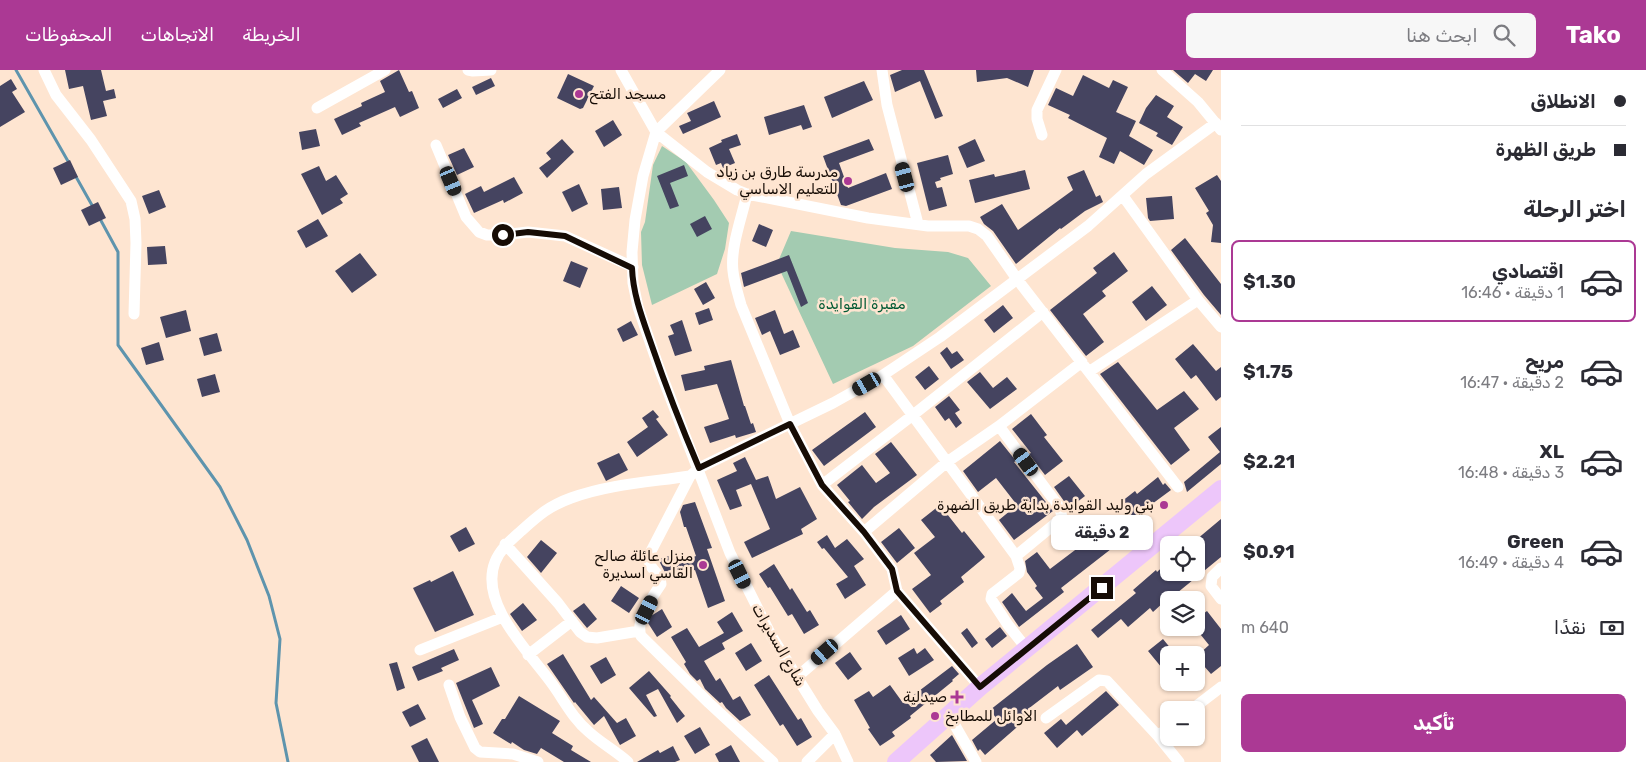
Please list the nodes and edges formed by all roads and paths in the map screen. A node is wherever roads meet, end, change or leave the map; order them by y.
1 (44, 70) edge
2 (385, 70) edge
3 (468, 70) edge
4 (491, 70) edge
5 (621, 70) edge
6 (720, 70) edge
7 (882, 70) edge
8 (1056, 70) edge
9 (1162, 70) edge
10 (317, 108) dead end
11 (1219, 126) edge
12 (656, 132) junction
13 (1042, 135) dead end
14 (436, 145) dead end
15 (747, 194) junction
16 (1123, 196) junction
17 (918, 224) junction
18 (632, 268) junction
19 (1017, 279) junction
20 (1198, 300) junction
21 (1043, 312) junction
22 (134, 314) dead end
23 (1221, 327) edge
24 (1086, 367) junction
25 (884, 374) junction
26 (913, 415) junction
27 (790, 424) junction
28 (999, 426) junction
29 (947, 462) junction
30 (695, 472) junction
31 (822, 485) junction
32 (1178, 487) dead end
33 (1221, 489) edge
34 (864, 532) junction
35 (505, 544) junction
36 (1016, 556) junction
37 (1221, 568) edge
38 (897, 591) junction
39 (1221, 599) edge
40 (503, 617) junction
41 (572, 621) junction
42 (639, 631) junction
43 (1028, 649) junction
44 (420, 650) dead end
45 (528, 655) junction
46 (797, 677) junction
47 (449, 685) dead end
48 (980, 687) junction
49 (1221, 687) edge
50 (1203, 701) edge
51 (949, 715) junction
52 (1046, 718) dead end
53 (835, 734) junction
54 (1158, 736) joint
55 (846, 757) edge
56 (538, 762) edge
57 (628, 762) edge
58 (773, 762) edge
59 (807, 762) edge
60 (858, 762) edge
61 (896, 762) edge
62 (976, 762) edge
63 (1179, 762) edge

1 - 22 street
2 - 10 street
3 - 4 street
5 - 12 street
6 - 12 street
7 - 17 street
8 - 13 street
9 - 11 street
11 - 16 street
12 - 15 street
12 - 18 street, شارع السديرات
14 - 18 street
15 - 17 street
15 - 27 street
16 - 19 street
16 - 20 street
17 - 19 street
18 - 30 street, شارع السديرات
19 - 21 street
19 - 25 street
20 - 23 street
20 - 24 street
21 - 24 street
21 - 26 street
24 - 28 street
24 - 32 street
25 - 26 street
25 - 27 street
26 - 29 street
26 - 31 street
27 - 30 street
27 - 31 street
28 - 29 street
28 - 36 street
29 - 34 street
29 - 36 street
30 - 35 street
30 - 42 street
30 - 46 street, شارع السديرات
31 - 34 street
33 - 43 main road
34 - 38 street
35 - 40 street
35 - 41 street
36 - 43 street
37 - 39 street
38 - 46 street
38 - 48 street
40 - 44 street
40 - 45 street
41 - 42 street
41 - 45 street
42 - 58 street
43 - 48 main road
45 - 57 street
46 - 53 street, شارع السديرات
47 - 56 street
48 - 51 main road
49 - 50 street
51 - 61 main road
51 - 62 street
52 - 54 street
53 - 55 street, شارع السديرات
53 - 59 street
54 - 63 street
55 - 60 street, شارع السديرات

